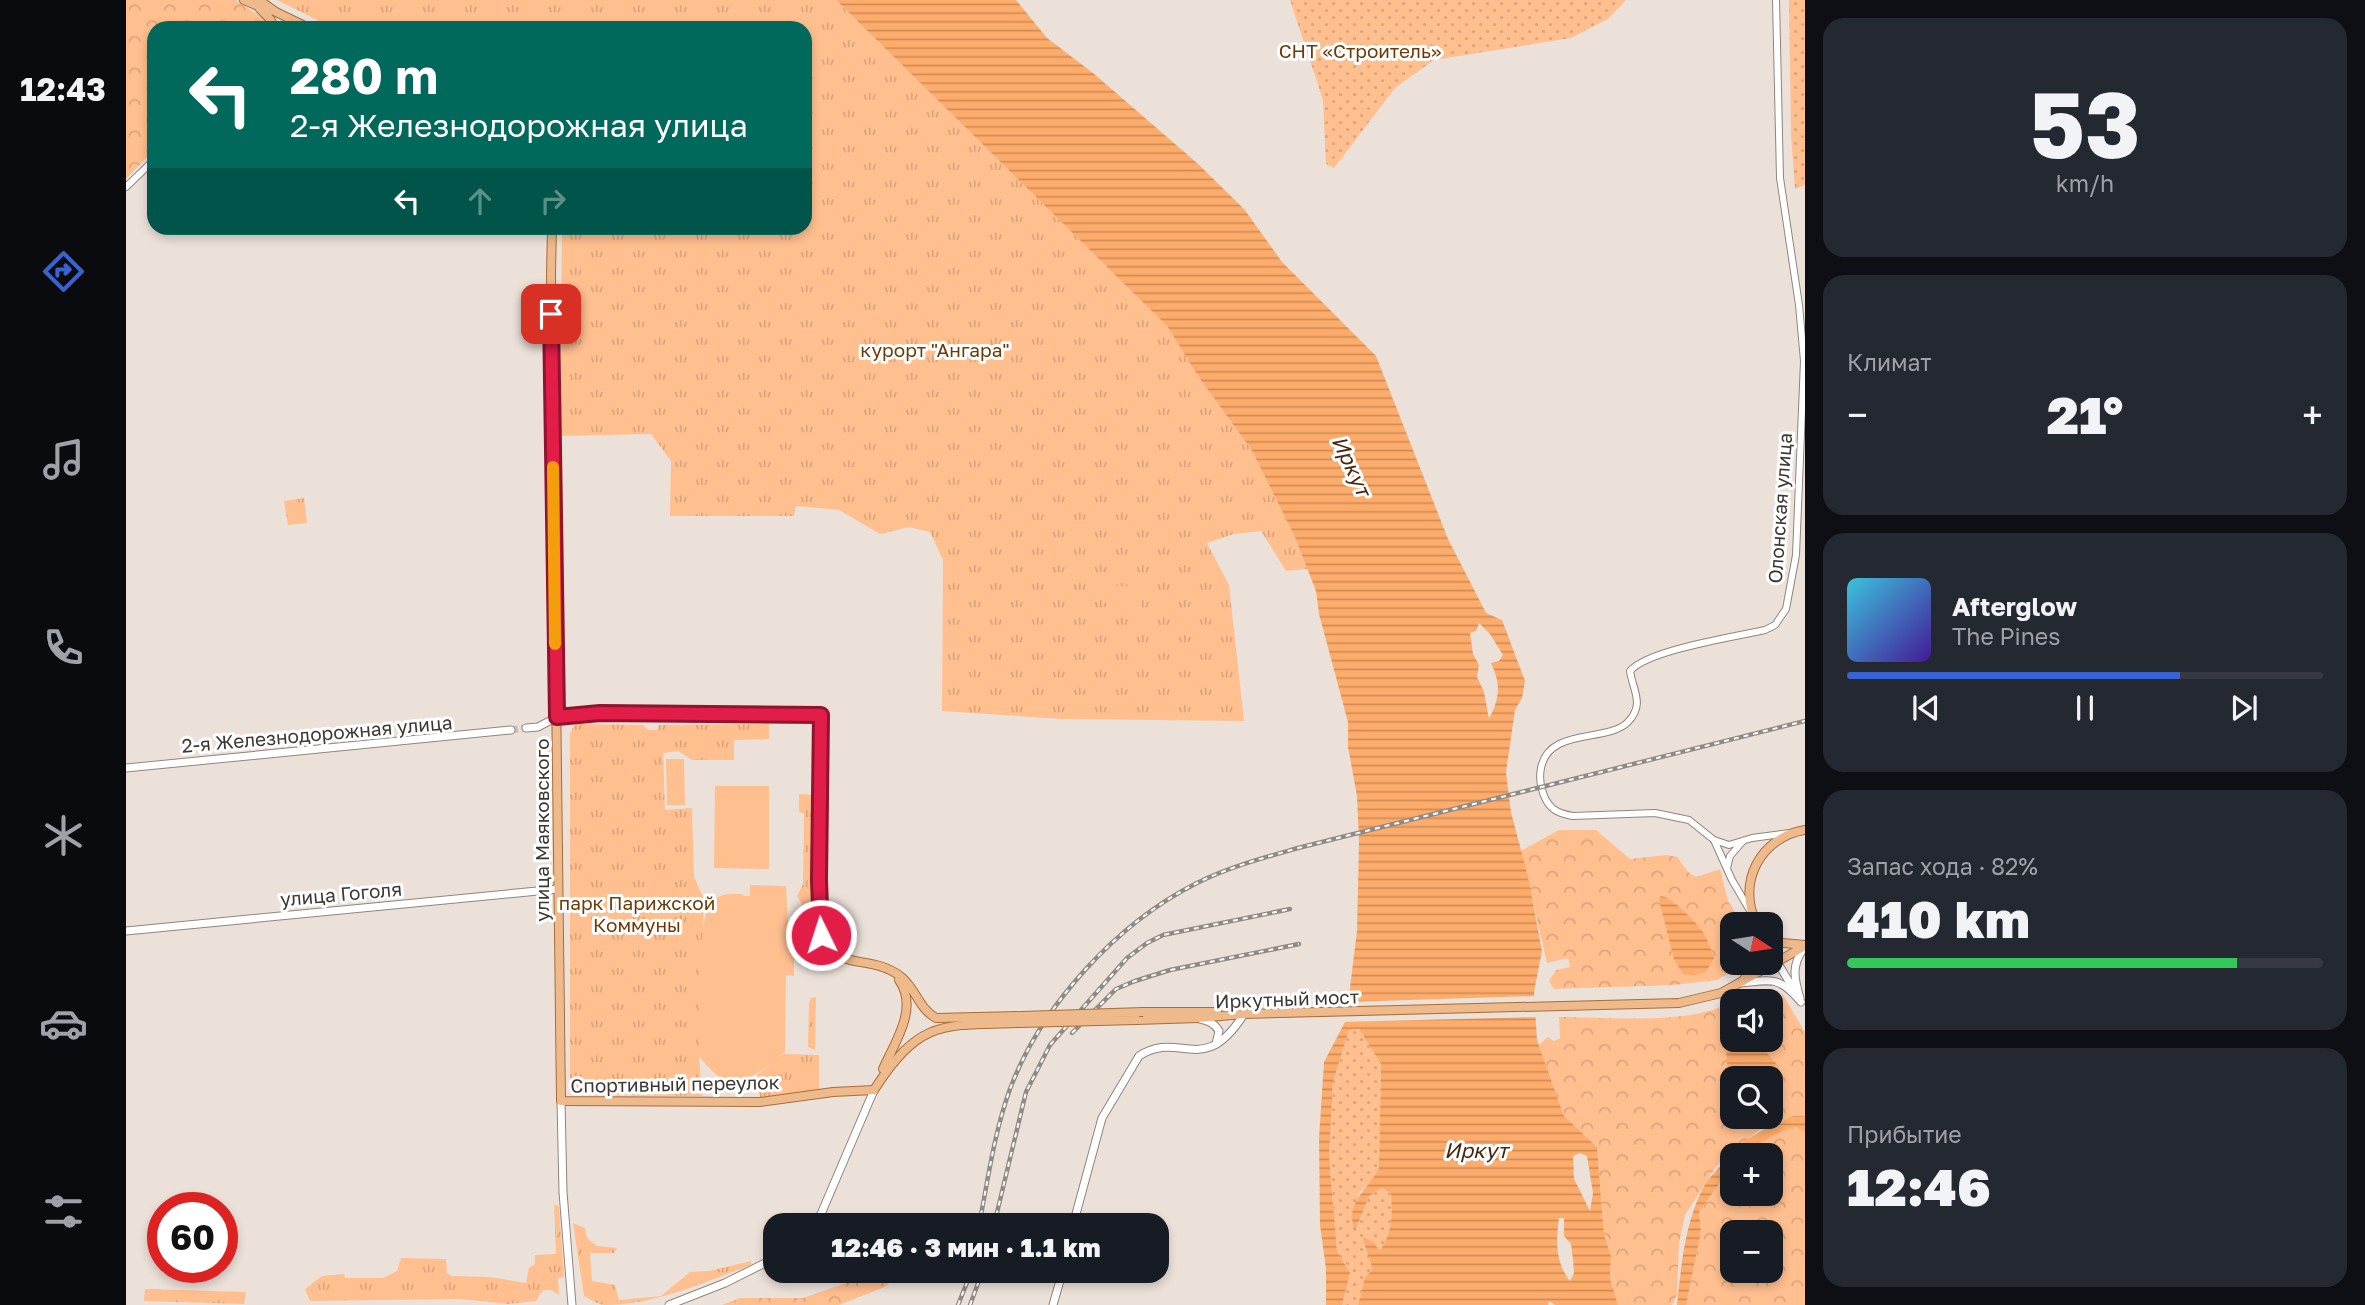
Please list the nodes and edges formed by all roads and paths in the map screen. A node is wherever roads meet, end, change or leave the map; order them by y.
1 (244, 0) edge
2 (1776, 0) edge
3 (258, 4) edge
4 (271, 21) edge
5 (295, 21) edge
6 (147, 167) edge
7 (126, 187) edge
8 (552, 235) edge
9 (557, 717) junction
10 (526, 728) tunnel mouth
11 (511, 730) tunnel mouth
12 (126, 768) edge
13 (1805, 830) edge
14 (1792, 832) junction
15 (1714, 840) junction
16 (1743, 841) junction
17 (1727, 868) junction
18 (558, 889) junction
19 (1750, 910) joint
20 (126, 931) edge
21 (1783, 943) edge
22 (1805, 946) edge
23 (1783, 959) edge
24 (890, 970) junction
25 (1783, 972) edge
26 (1746, 975) edge
27 (1755, 975) edge
28 (1741, 983) junction
29 (1803, 1006) edge
30 (1244, 1014) junction
31 (1198, 1018) junction
32 (1021, 1019) junction
33 (1216, 1044) junction
34 (874, 1090) junction
35 (561, 1101) junction
36 (821, 1213) edge
37 (1076, 1213) edge
38 (763, 1264) edge
39 (1060, 1283) edge
40 (573, 1303) edge
41 (669, 1305) edge
42 (1053, 1305) edge

1 - 3 main road
2 - 15 street, Олонская улица
3 - 4 main road
3 - 5 main road
6 - 7 street
8 - 9 main road, улица Маяковского
9 - 10 main road
9 - 18 main road, улица Маяковского
9 - 24 main road
11 - 12 main road, 2-я Железнодорожная улица
13 - 14 main road
14 - 16 street
14 - 19 main road
15 - 16 street
15 - 17 street, Олонская улица
16 - 17 street
17 - 19 street, Олонская улица
18 - 20 main road, улица Гоголя
18 - 35 main road, улица Маяковского
21 - 22 main road
22 - 23 main road, Иркутный мост
22 - 29 main road
24 - 32 main road
24 - 34 main road
25 - 29 main road
26 - 28 main road
27 - 28 main road, Иркутный мост
28 - 29 main road
28 - 30 main road, Иркутный мост
30 - 31 main road, Иркутный мост
30 - 32 main road, bridge
30 - 33 main road
31 - 32 main road, Иркутный мост, bridge
31 - 33 main road
32 - 34 main road
33 - 37 main road
34 - 35 main road, Спортивный переулок
34 - 36 main road
35 - 40 main road, улица Маяковского
38 - 41 main road
39 - 42 main road

